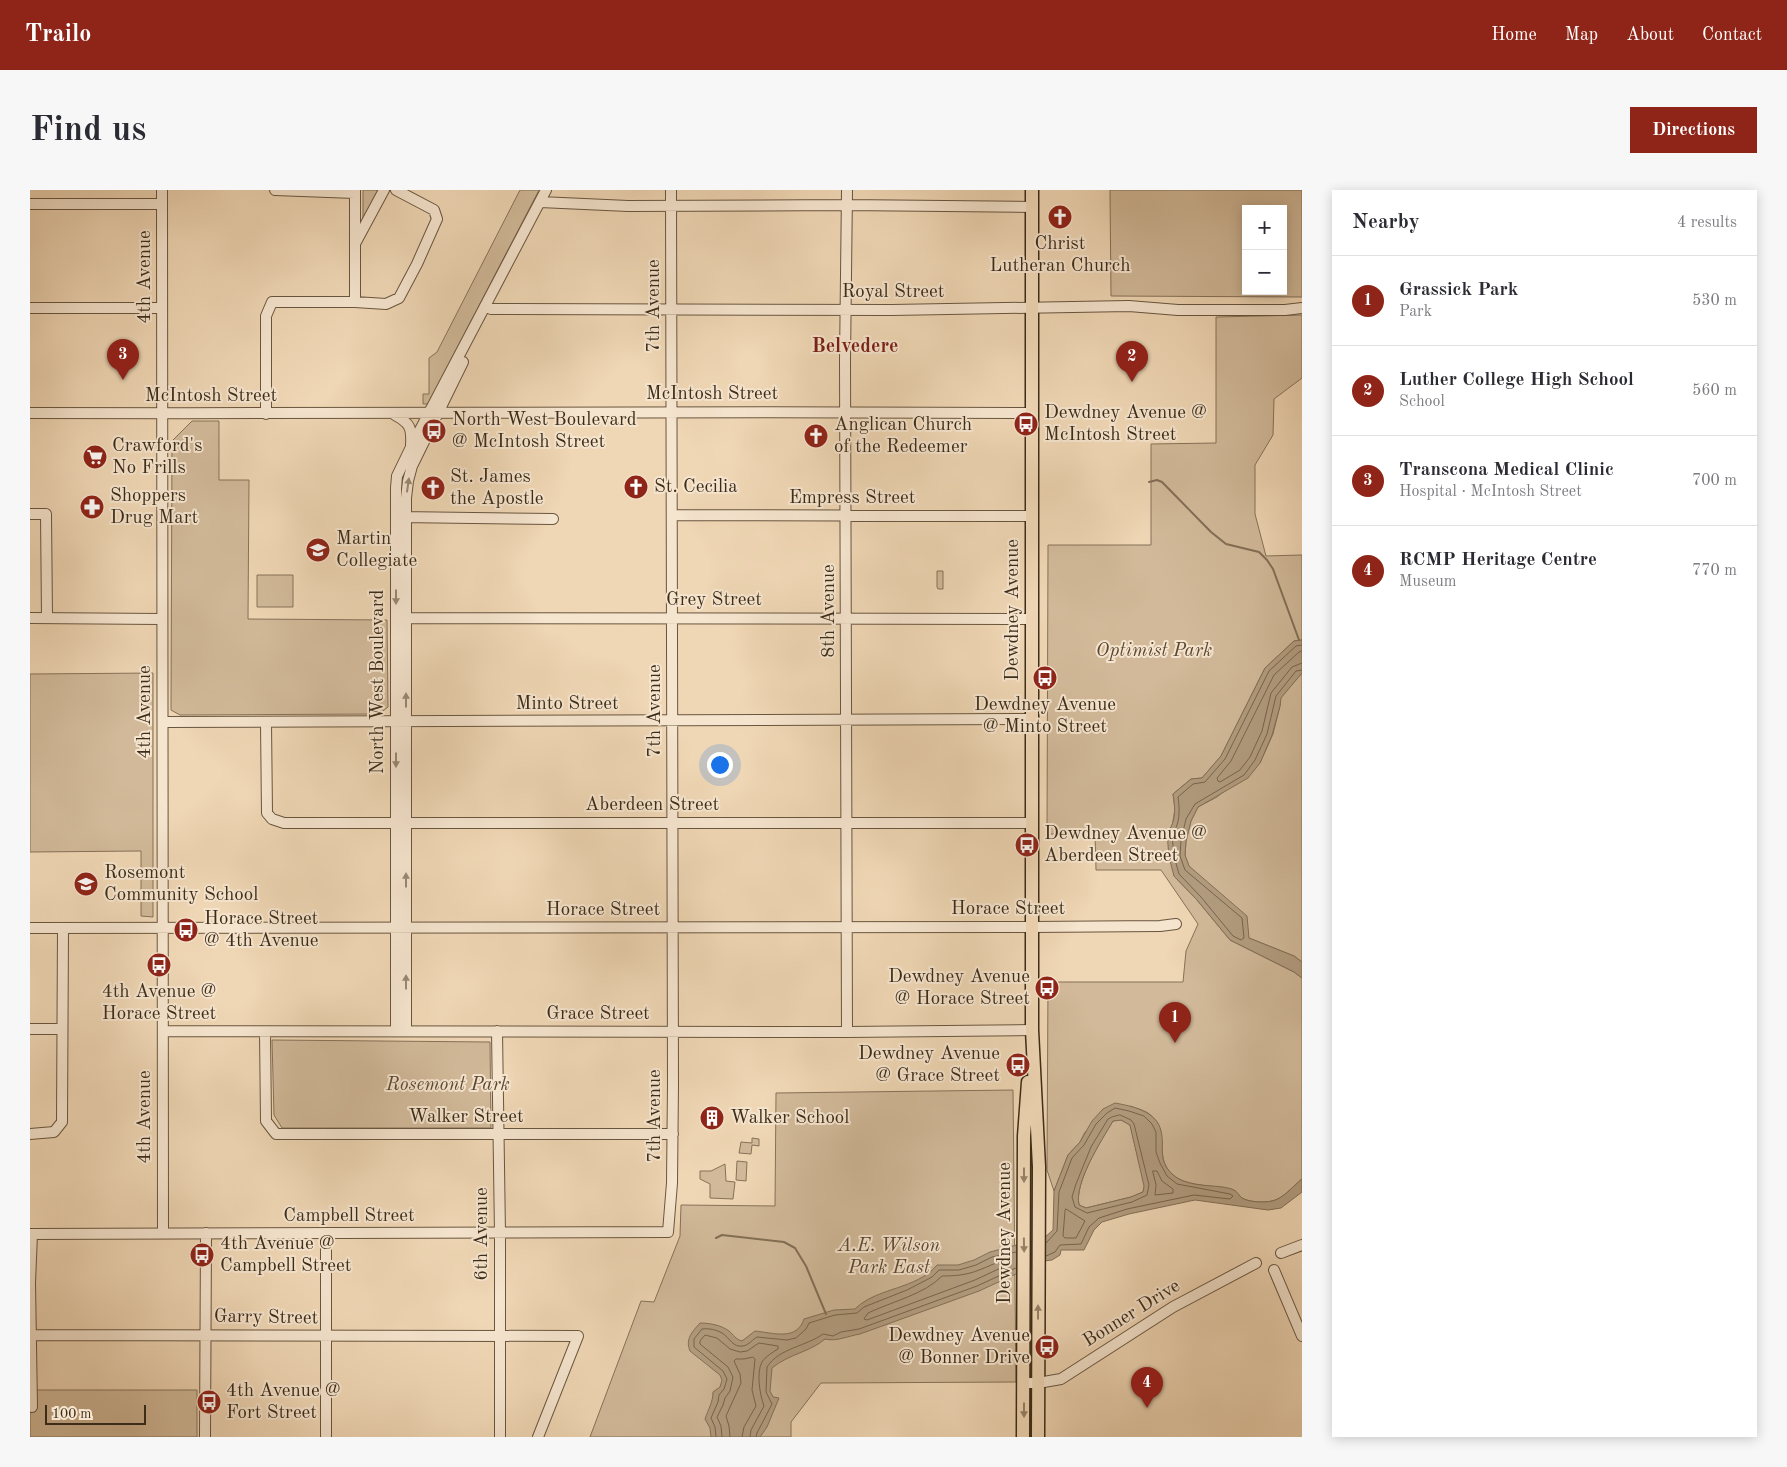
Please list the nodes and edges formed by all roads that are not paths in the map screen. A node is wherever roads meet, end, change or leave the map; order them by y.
1 (162, 190) edge
2 (275, 190) edge
3 (384, 190) edge
4 (396, 190) edge
5 (546, 190) edge
6 (551, 190) edge
7 (671, 190) edge
8 (846, 190) edge
9 (1032, 190) edge
10 (355, 191) edge
11 (542, 202) junction
12 (30, 204) edge
13 (162, 204) junction
14 (846, 205) junction
15 (671, 206) junction
16 (1032, 207) junction
17 (355, 245) junction
18 (355, 302) junction
19 (488, 307) junction
20 (30, 308) edge
21 (162, 308) junction
22 (671, 308) junction
23 (1032, 308) junction
24 (1302, 308) edge
25 (846, 309) junction
26 (672, 412) junction
27 (846, 412) junction
28 (30, 413) edge
29 (161, 413) junction
30 (392, 413) junction
31 (433, 413) junction
32 (1032, 413) junction
33 (266, 414) junction
34 (411, 446) junction
35 (30, 514) edge
36 (672, 516) junction
37 (846, 516) junction
38 (1032, 516) junction
39 (401, 517) junction
40 (554, 519) dead end
41 (30, 618) edge
42 (47, 618) junction
43 (401, 618) junction
44 (672, 618) junction
45 (846, 618) junction
46 (162, 619) junction
47 (1032, 619) junction
48 (1032, 719) junction
49 (847, 720) junction
50 (401, 721) junction
51 (672, 721) junction
52 (163, 722) junction
53 (266, 723) junction
54 (401, 823) junction
55 (672, 823) junction
56 (846, 823) junction
57 (1032, 824) junction
58 (1176, 924) dead end
59 (847, 927) junction
60 (1032, 927) junction
61 (30, 928) edge
62 (162, 928) junction
63 (401, 928) junction
64 (672, 928) junction
65 (63, 929) junction
66 (30, 1029) edge
67 (62, 1029) junction
68 (1032, 1030) junction
69 (401, 1031) junction
70 (497, 1031) junction
71 (163, 1032) junction
72 (265, 1032) junction
73 (672, 1032) junction
74 (846, 1032) junction
75 (30, 1134) edge
76 (672, 1134) junction
77 (498, 1135) junction
78 (668, 1232) joint
79 (162, 1233) junction
80 (206, 1233) junction
81 (326, 1233) junction
82 (31, 1234) edge
83 (500, 1234) junction
84 (1302, 1245) edge
85 (1281, 1253) dead end
86 (1256, 1263) dead end
87 (1274, 1270) dead end
88 (206, 1334) junction
89 (31, 1335) edge
90 (326, 1336) junction
91 (500, 1336) junction
92 (1302, 1336) edge
93 (1024, 1383) junction
94 (1038, 1383) junction
95 (32, 1407) dead end
96 (205, 1437) edge
97 (326, 1437) edge
98 (500, 1437) edge
99 (538, 1437) edge
100 (1023, 1437) edge
101 (1038, 1437) edge

1 - 13 street, 4th Avenue
2 - 10 street
3 - 17 street
4 - 18 street
5 - 11 street, North West Boulevard
6 - 11 street, North West Boulevard
7 - 15 street, 7th Avenue
8 - 14 street, 8th Avenue
9 - 16 main road, Dewdney Avenue
10 - 17 street
11 - 15 street
11 - 19 street, North West Boulevard
12 - 13 street
13 - 21 street, 4th Avenue
14 - 15 street
14 - 16 street
14 - 25 street, 8th Avenue
15 - 22 street, 7th Avenue
16 - 23 main road, Dewdney Avenue
17 - 18 street
18 - 33 street
19 - 22 street, Royal Street
19 - 31 street, North West Boulevard
20 - 21 street
21 - 29 street, 4th Avenue
22 - 25 street, Royal Street
22 - 26 street, 7th Avenue
23 - 24 street, Royal Street
23 - 25 street, Royal Street
23 - 32 main road, Dewdney Avenue
25 - 27 street, 8th Avenue
26 - 27 street, McIntosh Street
26 - 31 street, McIntosh Street
26 - 36 street, 7th Avenue
27 - 32 street, McIntosh Street
27 - 37 street, 8th Avenue
28 - 29 street, McIntosh Street
29 - 33 street, McIntosh Street
29 - 46 street, 4th Avenue
30 - 31 street, McIntosh Street
30 - 33 street, McIntosh Street
30 - 34 street
31 - 34 street, North West Boulevard
39 -> 31 street, North West Boulevard
32 - 38 main road, Dewdney Avenue
34 - 39 street, North West Boulevard
35 - 42 street
36 - 37 street, Empress Street
36 - 44 street, 7th Avenue
37 - 38 street, Empress Street
37 - 45 street, 8th Avenue
38 - 47 main road, Dewdney Avenue
39 - 40 street
39 - 43 street, North West Boulevard
41 - 42 street
42 - 46 street
43 - 44 street, Grey Street
43 - 50 street, North West Boulevard
44 - 45 street, Grey Street
44 - 51 street, 7th Avenue
45 - 47 street, Grey Street
45 - 49 street, 8th Avenue
46 - 52 street, 4th Avenue
47 - 48 main road, Dewdney Avenue
48 - 49 street, Minto Street
48 - 57 main road, Dewdney Avenue
49 - 51 street, Minto Street
49 - 56 street, 8th Avenue
50 - 51 street, Minto Street
50 - 53 street, Minto Street
50 - 54 street, North West Boulevard
51 - 55 street, 7th Avenue
52 - 53 street, Minto Street
52 - 62 street, 4th Avenue
53 - 54 street, Aberdeen Street
54 - 55 street, Aberdeen Street
54 - 63 street, North West Boulevard
55 - 56 street, Aberdeen Street
55 - 64 street, 7th Avenue
56 - 57 street, Aberdeen Street
56 - 59 street, 8th Avenue
57 - 60 main road, Dewdney Avenue
58 - 60 street, Horace Street
59 - 60 street, Horace Street
59 - 64 street, Horace Street
59 - 74 street, 8th Avenue
60 - 68 main road, Dewdney Avenue
61 - 65 street, Horace Street
62 - 63 street, Horace Street
62 - 65 street, Horace Street
62 - 71 street, 4th Avenue
63 - 64 street, Horace Street
63 - 69 street, North West Boulevard
64 - 73 street, 7th Avenue
65 - 67 street
66 - 67 street
67 - 75 street
68 - 74 street, Grace Street
68 -> 93 main road, Dewdney Avenue
94 -> 68 main road, Dewdney Avenue
69 - 70 street, Grace Street
69 - 72 street, Grace Street
70 - 73 street, Grace Street
70 - 77 street, 6th Avenue
71 - 72 street, Grace Street
71 - 79 street, 4th Avenue
72 - 77 street, Walker Street
73 - 74 street, Grace Street
73 - 76 street, 7th Avenue
76 - 77 street, Walker Street
76 - 78 street, 7th Avenue
77 - 83 street, 6th Avenue
78 - 83 street, Campbell Street
79 - 80 street, Campbell Street
79 - 82 street, Campbell Street
80 - 81 street, Campbell Street
80 - 88 street
81 - 83 street, Campbell Street
81 - 90 street
82 - 89 street
83 - 91 street, 6th Avenue
84 - 85 street
86 - 94 street, Bonner Drive
87 - 92 street
88 - 89 street, Garry Street
88 - 90 street, Garry Street
88 - 96 street
89 - 95 street
90 - 91 street, Garry Street
90 - 97 street
91 - 98 street, 6th Avenue
91 - 99 street, Garry Street
93 - 94 street, Bonner Drive
93 -> 100 main road, Dewdney Avenue
94 - 101 main road, Dewdney Avenue

